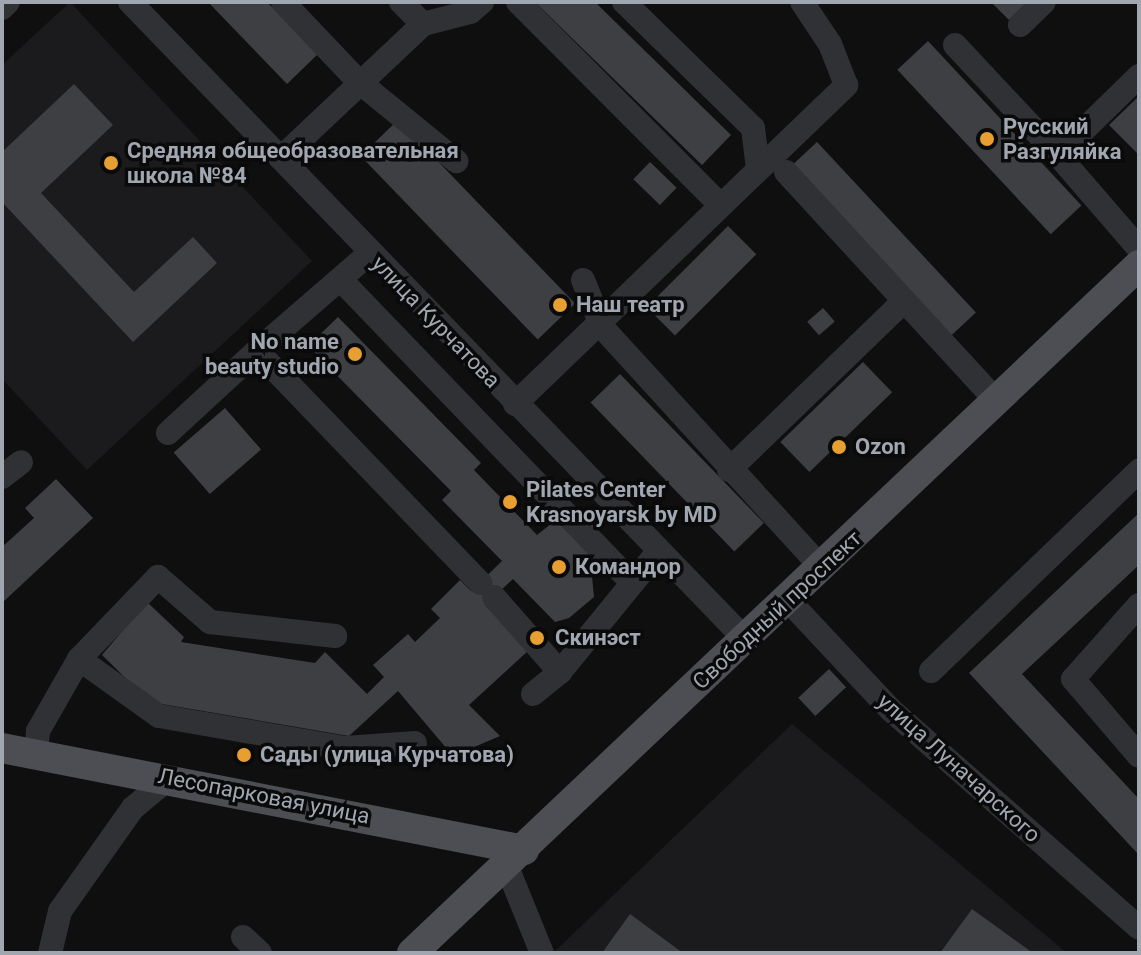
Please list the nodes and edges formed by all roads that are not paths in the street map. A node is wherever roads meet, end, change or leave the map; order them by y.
1 (8, 2) edge
2 (130, 2) edge
3 (283, 2) edge
4 (401, 2) edge
5 (482, 2) edge
6 (518, 2) edge
7 (624, 2) edge
8 (802, 2) edge
9 (1044, 2) edge
10 (2, 8) edge
11 (423, 24) junction
12 (1020, 25) dead end
13 (955, 45) dead end
14 (1139, 76) edge
15 (358, 81) junction
16 (1058, 155) junction
17 (281, 158) junction
18 (456, 161) dead end
19 (758, 169) junction
20 (786, 172) dead end
21 (720, 205) junction
22 (1139, 249) edge
23 (370, 253) junction
24 (1139, 266) edge
25 (341, 280) junction
26 (583, 280) dead end
27 (903, 302) junction
28 (602, 327) junction
29 (257, 351) junction
30 (996, 400) junction
31 (515, 404) junction
32 (168, 433) dead end
33 (729, 470) junction
34 (1139, 471) edge
35 (657, 553) junction
36 (822, 568) junction
37 (632, 582) junction
38 (788, 600) junction
39 (1139, 605) edge
40 (335, 636) dead end
41 (746, 640) junction
42 (79, 659) junction
43 (931, 671) dead end
44 (560, 672) junction
45 (533, 694) dead end
46 (415, 743) dead end
47 (2, 748) edge
48 (36, 754) junction
49 (1139, 756) edge
50 (169, 778) junction
51 (516, 859) junction
52 (1139, 928) edge
53 (50, 953) edge
54 (412, 953) edge
55 (542, 953) edge

1 - 10 street
2 - 17 street, улица Курчатова
3 - 15 street
4 - 11 street
5 - 11 street
6 - 21 street
7 - 19 street
8 - 19 street
9 - 12 street
11 - 15 street
13 - 16 street
14 - 16 street
15 - 17 street
15 - 18 street
16 - 22 street
17 - 23 street, улица Курчатова
19 - 21 street
20 - 27 street
21 - 28 street
23 - 25 street
23 - 31 street, улица Курчатова
24 - 30 main road, Свободный проспект
25 - 29 street
25 - 37 street
26 - 28 street
27 - 30 street
27 - 33 street
28 - 31 street
28 - 33 street
29 - 32 street
29 - 44 street
30 - 36 main road, Свободный проспект
31 - 35 street, улица Курчатова
33 - 36 street
34 - 43 street
35 - 37 street
35 - 41 street, улица Курчатова
36 - 38 main road, Свободный проспект
37 - 44 street
38 - 41 main road, Свободный проспект
38 - 52 street, улица Луначарского
39 - 49 street
40 - 42 street
41 - 51 main road, Свободный проспект
42 - 46 street
42 - 48 street
44 - 45 street
47 - 48 main road, Лесопарковая улица
48 - 50 main road, Лесопарковая улица
50 - 51 main road, Лесопарковая улица
50 - 53 street
51 - 54 main road, Свободный проспект
51 - 55 street

